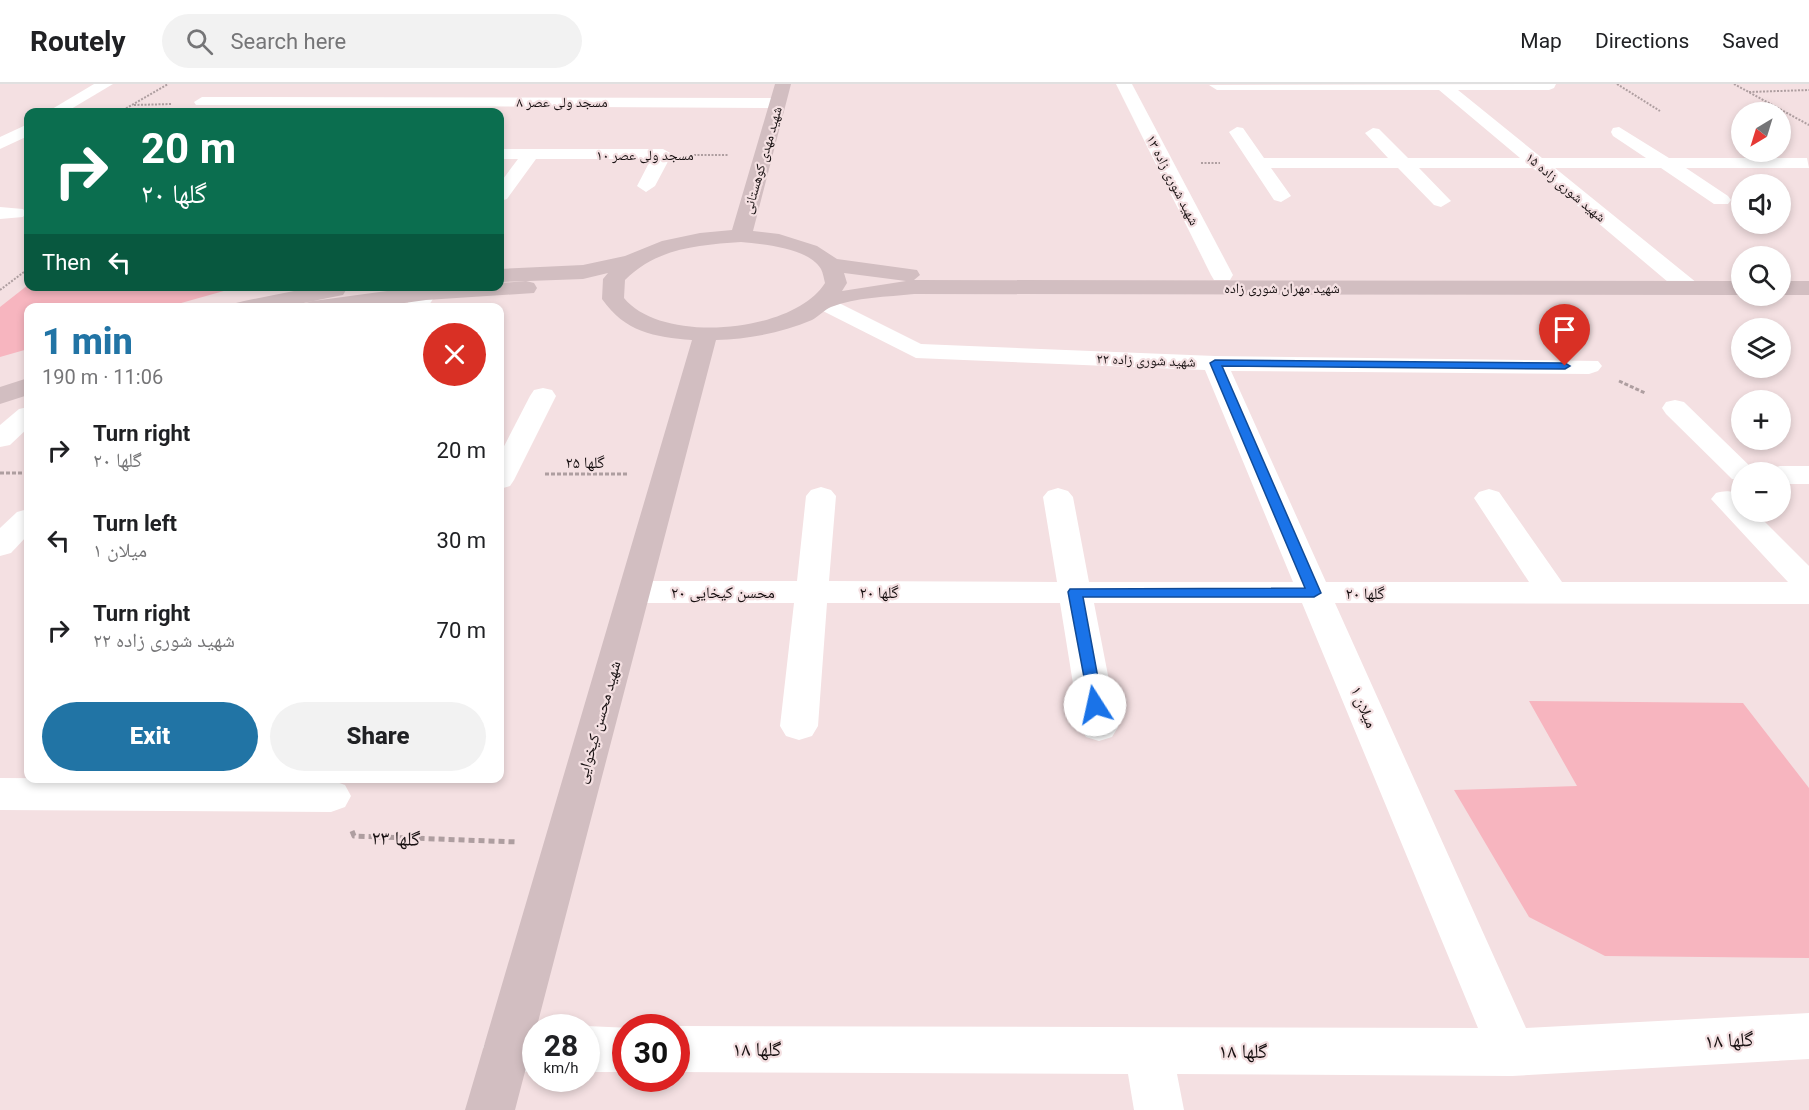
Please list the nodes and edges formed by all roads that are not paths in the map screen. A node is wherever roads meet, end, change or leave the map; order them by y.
1 (105, 84) edge
2 (229, 84) edge
3 (350, 84) edge
4 (460, 84) edge
5 (576, 84) edge
6 (697, 84) edge
7 (783, 84) edge
8 (1124, 84) edge
9 (1217, 85) edge
10 (1443, 85) edge
11 (1549, 85) edge
12 (329, 101) junction
13 (443, 101) junction
14 (558, 103) junction
15 (687, 103) junction
16 (778, 103) junction
17 (62, 108) edge
18 (9, 121) dead end
19 (24, 121) edge
20 (24, 131) edge
21 (1237, 132) dead end
22 (1373, 132) dead end
23 (1619, 132) dead end
24 (0, 144) edge
25 (504, 154) edge
26 (530, 154) junction
27 (1791, 154) edge
28 (1258, 163) junction
29 (1403, 163) junction
30 (1537, 163) junction
31 (1666, 163) junction
32 (1808, 164) edge
33 (646, 186) dead end
34 (504, 190) edge
35 (1281, 196) dead end
36 (1721, 200) dead end
37 (1441, 201) dead end
38 (741, 236) junction
39 (632, 261) junction
40 (831, 265) junction
41 (504, 275) edge
42 (1791, 276) edge
43 (1809, 276) edge
44 (1731, 277) edge
45 (1225, 282) junction
46 (1681, 282) junction
47 (1731, 287) edge
48 (1791, 288) edge
49 (1809, 288) edge
50 (504, 290) edge
51 (336, 291) edge
52 (498, 291) edge
53 (613, 298) junction
54 (420, 300) edge
55 (823, 302) junction
56 (271, 303) edge
57 (380, 303) edge
58 (706, 334) junction
59 (1215, 363) junction
60 (1588, 366) road end
61 (24, 372) edge
62 (0, 381) edge
63 (24, 387) edge
64 (0, 396) edge
65 (543, 396) dead end
66 (1675, 408) road end
67 (24, 418) edge
68 (0, 439) edge
69 (504, 470) edge
70 (1791, 475) edge
71 (1809, 475) edge
72 (1731, 482) edge
73 (821, 496) dead end
74 (1058, 497) dead end
75 (1489, 498) dead end
76 (24, 522) edge
77 (1761, 522) edge
78 (0, 546) edge
79 (1809, 585) edge
80 (634, 591) junction
81 (813, 592) junction
82 (1075, 592) junction
83 (1314, 593) junction
84 (1553, 593) junction
85 (1809, 593) edge
86 (799, 726) dead end
87 (1099, 727) dead end
88 (53, 786) edge
89 (0, 794) edge
90 (331, 796) road end
91 (1809, 1036) edge
92 (521, 1048) edge
93 (690, 1049) edge
94 (1148, 1051) junction
95 (1512, 1052) junction
96 (490, 1110) edge
97 (1159, 1110) edge

1 - 17 street
2 - 12 street, مسجد ولی عصر ۸
3 - 12 street
4 - 13 street
5 - 14 street
6 - 15 street
7 - 16 street, شهید مهدی کوهستانی
8 - 45 street, شهید شوری زاده ۱۳
9 - 10 street
10 - 11 street
10 - 30 street, شهید شوری زاده ۱۵
12 - 13 street, مسجد ولی عصر ۸
13 - 14 street, مسجد ولی عصر ۸
14 - 15 street, مسجد ولی عصر ۸
15 - 16 street, مسجد ولی عصر ۸
16 - 38 street, شهید مهدی کوهستانی
18 - 19 street
20 - 24 street
21 - 28 street
22 - 29 street
23 - 31 street
25 - 26 street
26 - 33 street, مسجد ولی عصر ۱۰
26 - 34 street
27 - 32 street
28 - 29 street
28 - 35 street
29 - 30 street
29 - 37 street
30 - 31 street
30 - 46 street, شهید شوری زاده ۱۵
31 - 32 street
31 - 36 street
38 - 39 street
38 - 40 street
39 - 41 street
39 - 53 street
40 - 45 street, شهید مهران شوری زاده
40 - 55 street
42 - 43 street
44 - 46 street, شهید مهران شوری زاده
45 - 46 street, شهید مهران شوری زاده
45 - 55 street, شهید مهران شوری زاده
46 - 47 street, شهید مهران شوری زاده
48 - 49 street
50 - 53 street
51 - 56 street
52 - 54 street
53 - 58 street, شهید مهران شوری زاده
54 - 57 street
55 - 58 street, شهید مهران شوری زاده
55 - 59 street, شهید شوری زاده ۲۲
58 - 80 street, شهید محسن کیخوایی
59 - 60 street, شهید شوری زاده ۲۲
59 - 83 street, میلان ۱
61 - 62 street
63 - 64 street
65 - 69 street
66 - 72 street
67 - 68 street
70 - 71 street
73 - 81 street
74 - 82 street
75 - 84 street
76 - 78 street
77 - 79 street
80 - 81 street, محسن کیخایی ۲۰
80 - 92 street, شهید محسن کیخوایی
81 - 82 street, گلها ۲۰
81 - 86 street
82 - 83 street, گلها ۲۰
82 - 87 street
83 - 84 street, گلها ۲۰
83 - 95 street, میلان ۱
84 - 85 street, گلها ۲۰
88 - 89 street
88 - 90 street
91 - 95 street, گلها ۱۸
92 - 96 street, شهید محسن کیخوایی
93 - 94 street, گلها ۱۸
94 - 95 street, گلها ۱۸
94 - 97 street

